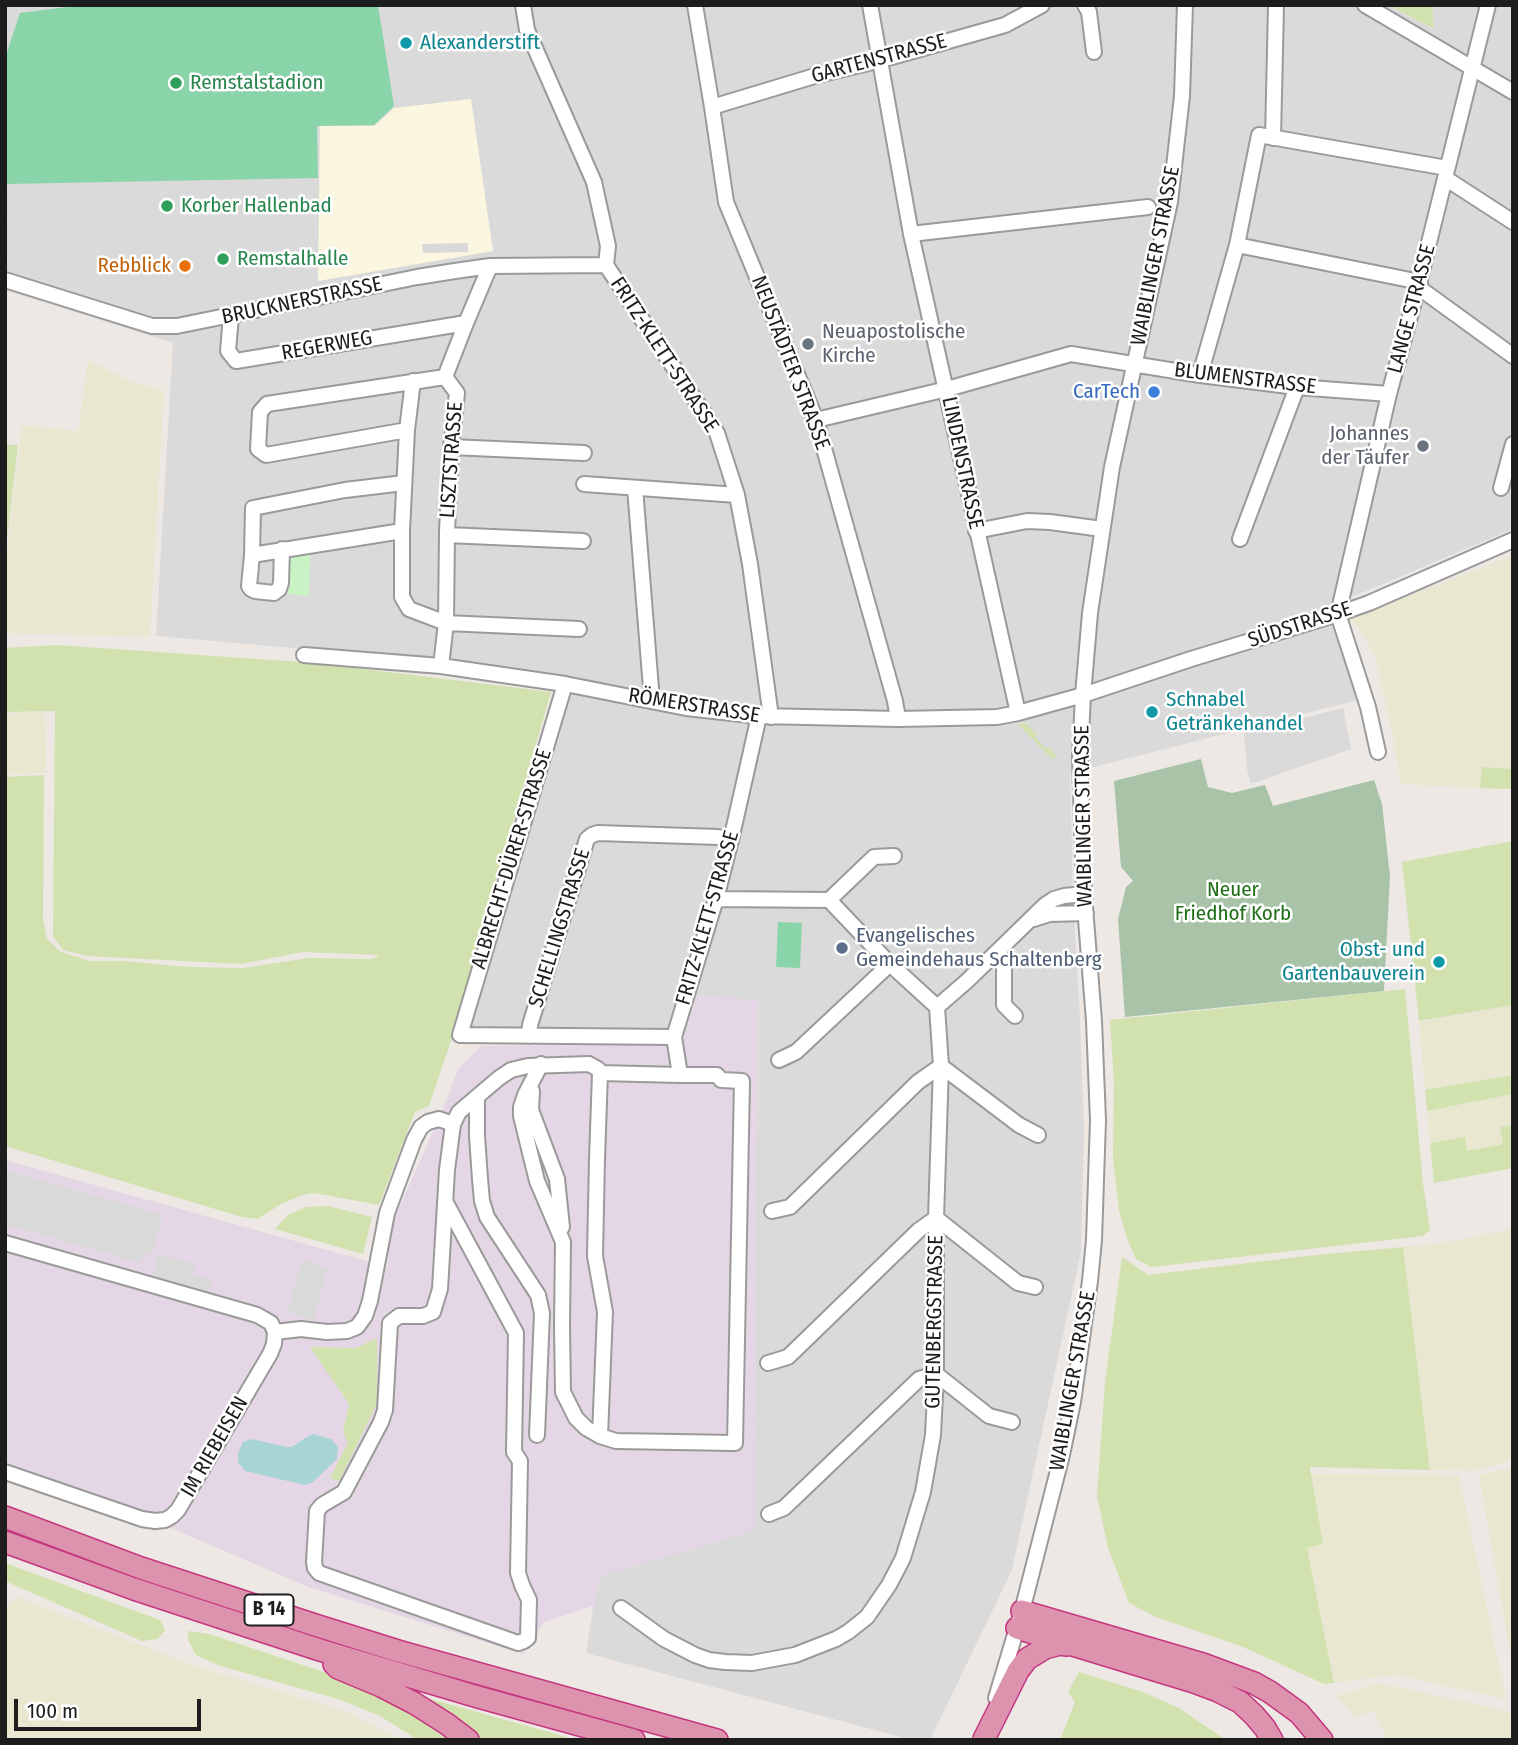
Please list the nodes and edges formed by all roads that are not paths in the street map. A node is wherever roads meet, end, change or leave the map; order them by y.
1 (523, 5) edge
2 (695, 5) edge
3 (870, 5) edge
4 (1042, 5) edge
5 (1085, 5) edge
6 (1185, 5) edge
7 (1276, 5) edge
8 (1365, 5) edge
9 (1488, 5) edge
10 (1094, 51) dead end
11 (881, 60) junction
12 (1473, 67) junction
13 (1513, 92) edge
14 (712, 107) junction
15 (1273, 138) junction
16 (1446, 173) junction
17 (1148, 207) dead end
18 (1513, 222) edge
19 (911, 234) junction
20 (1237, 245) junction
21 (606, 265) junction
22 (490, 266) junction
23 (5, 280) edge
24 (1419, 285) junction
25 (231, 316) junction
26 (466, 323) junction
27 (1513, 356) edge
28 (1136, 364) junction
29 (1200, 375) junction
30 (445, 376) junction
31 (413, 381) junction
32 (1297, 387) junction
33 (947, 389) junction
34 (1389, 394) junction
35 (816, 420) junction
36 (407, 430) junction
37 (1513, 444) edge
38 (451, 447) junction
39 (584, 453) dead end
40 (404, 483) junction
41 (584, 484) dead end
42 (635, 488) junction
43 (1501, 488) dead end
44 (737, 495) junction
45 (1102, 529) junction
46 (402, 531) junction
47 (976, 531) junction
48 (447, 535) junction
49 (1240, 539) dead end
50 (1513, 540) edge
51 (583, 541) dead end
52 (282, 549) junction
53 (253, 555) junction
54 (1338, 614) junction
55 (446, 623) junction
56 (579, 629) dead end
57 (304, 656) dead end
58 (441, 666) junction
59 (565, 684) junction
60 (1083, 695) junction
61 (652, 701) junction
62 (1018, 713) junction
63 (765, 717) junction
64 (898, 719) junction
65 (1378, 752) dead end
66 (731, 840) junction
67 (894, 856) dead end
68 (1084, 894) junction
69 (716, 899) junction
70 (829, 900) junction
71 (1086, 913) junction
72 (1027, 923) junction
73 (998, 951) junction
74 (890, 964) junction
75 (937, 1007) junction
76 (1014, 1016) dead end
77 (529, 1036) junction
78 (674, 1037) junction
79 (779, 1060) dead end
80 (541, 1064) junction
81 (941, 1066) junction
82 (600, 1073) junction
83 (680, 1075) junction
84 (477, 1097) junction
85 (453, 1124) junction
86 (1038, 1135) dead end
87 (445, 1201) junction
88 (772, 1211) dead end
89 (936, 1218) junction
90 (5, 1243) edge
91 (1035, 1287) dead end
92 (275, 1332) junction
93 (768, 1363) dead end
94 (936, 1374) junction
95 (1012, 1422) dead end
96 (537, 1435) dead end
97 (600, 1436) junction
98 (5, 1472) edge
99 (769, 1514) dead end
100 (5, 1517) edge
101 (5, 1542) edge
102 (621, 1608) dead end
103 (1019, 1619) junction
104 (1073, 1645) junction
105 (320, 1650) junction
106 (983, 1739) edge
107 (468, 1740) edge
108 (634, 1740) edge
109 (717, 1740) edge
110 (1272, 1740) edge
111 (1322, 1740) edge

1 - 21 street, FRITZ-KLETT-STRASSE
2 - 14 street, NEUSTÄDTER STRASSE
3 - 11 street, LINDENSTRASSE
4 - 11 street, GARTENSTRASSE
5 - 10 street
6 - 28 street, WAIBLINGER STRASSE
7 - 15 street
8 - 12 street
9 - 12 street, LANGE STRASSE
11 - 14 street, GARTENSTRASSE
11 - 19 street, LINDENSTRASSE
12 - 13 street
12 - 16 street, LANGE STRASSE
14 - 35 street, NEUSTÄDTER STRASSE
15 - 16 street
15 - 20 street
16 - 18 street
16 - 24 street, LANGE STRASSE
17 - 19 street
19 - 33 street, LINDENSTRASSE
20 - 24 street
20 - 29 street
21 - 22 street, BRUCKNERSTRASSE
21 - 44 street, FRITZ-KLETT-STRASSE
22 - 25 street, BRUCKNERSTRASSE
22 - 26 street, LISZTSTRASSE
23 - 25 street, BRUCKNERSTRASSE
24 - 27 street
24 - 34 street, LANGE STRASSE
25 - 26 street, REGERWEG
26 - 30 street, LISZTSTRASSE
28 - 29 street, BLUMENSTRASSE
28 - 33 street, BLUMENSTRASSE
28 - 45 street, WAIBLINGER STRASSE
29 - 32 street, BLUMENSTRASSE
30 - 31 street
30 - 38 street, LISZTSTRASSE
31 - 36 street
31 - 36 street
32 - 34 street, BLUMENSTRASSE
32 - 49 street
33 - 35 street, BLUMENSTRASSE
33 - 47 street, LINDENSTRASSE
34 - 54 street, LANGE STRASSE
35 - 64 street, NEUSTÄDTER STRASSE
36 - 40 street
37 - 43 street
38 - 39 street
38 - 48 street, LISZTSTRASSE
40 - 46 street
40 - 53 street
41 - 42 street
42 - 44 street
42 - 61 street
44 - 63 street, FRITZ-KLETT-STRASSE
45 - 47 street
45 - 60 street, WAIBLINGER STRASSE
46 - 52 street
46 - 55 street
47 - 62 street, LINDENSTRASSE
48 - 51 street
48 - 55 street, LISZTSTRASSE
50 - 54 street, SÜDSTRASSE
52 - 53 street
52 - 53 street
54 - 60 street, SÜDSTRASSE
54 - 65 street
55 - 56 street
55 - 58 street, LISZTSTRASSE
57 - 58 street, RÖMERSTRASSE
58 - 59 street, RÖMERSTRASSE
59 - 61 street, RÖMERSTRASSE
59 - 77 street, ALBRECHT-DÜRER-STRASSE
60 - 62 street, RÖMERSTRASSE
60 - 68 street, WAIBLINGER STRASSE
61 - 63 street, RÖMERSTRASSE
62 - 64 street, RÖMERSTRASSE
63 - 64 street, RÖMERSTRASSE
63 - 66 street, FRITZ-KLETT-STRASSE
66 - 69 street, FRITZ-KLETT-STRASSE
66 - 77 street, SCHELLINGSTRASSE
67 - 70 street
68 - 71 street, WAIBLINGER STRASSE
68 - 72 street
69 - 70 street
69 - 78 street, FRITZ-KLETT-STRASSE
70 - 74 street
71 - 72 street
71 - 103 street, WAIBLINGER STRASSE
72 - 73 street
73 - 75 street
73 - 76 street
74 - 75 street
74 - 79 street
75 - 81 street, GUTENBERGSTRASSE
77 - 78 street
78 - 83 street
80 - 82 street
80 - 84 street
80 - 97 street
81 - 86 street
81 - 88 street
81 - 89 street, GUTENBERGSTRASSE
82 - 83 street
82 - 97 street
83 - 97 street
84 - 85 street
84 - 96 street
85 - 87 street
85 - 92 street
87 - 87 street
89 - 91 street
89 - 93 street
89 - 94 street, GUTENBERGSTRASSE
90 - 92 street
92 - 98 street, IM RIEBEISEN
94 - 95 street
94 - 99 street
94 - 102 street, GUTENBERGSTRASSE
100 - 109 highway, B 14
101 - 105 highway, B 14
103 - 104 highway
103 - 106 street, WAIBLINGER STRASSE
103 - 111 highway
104 - 106 highway
104 - 110 highway
105 - 107 highway
105 - 108 highway, B 14

